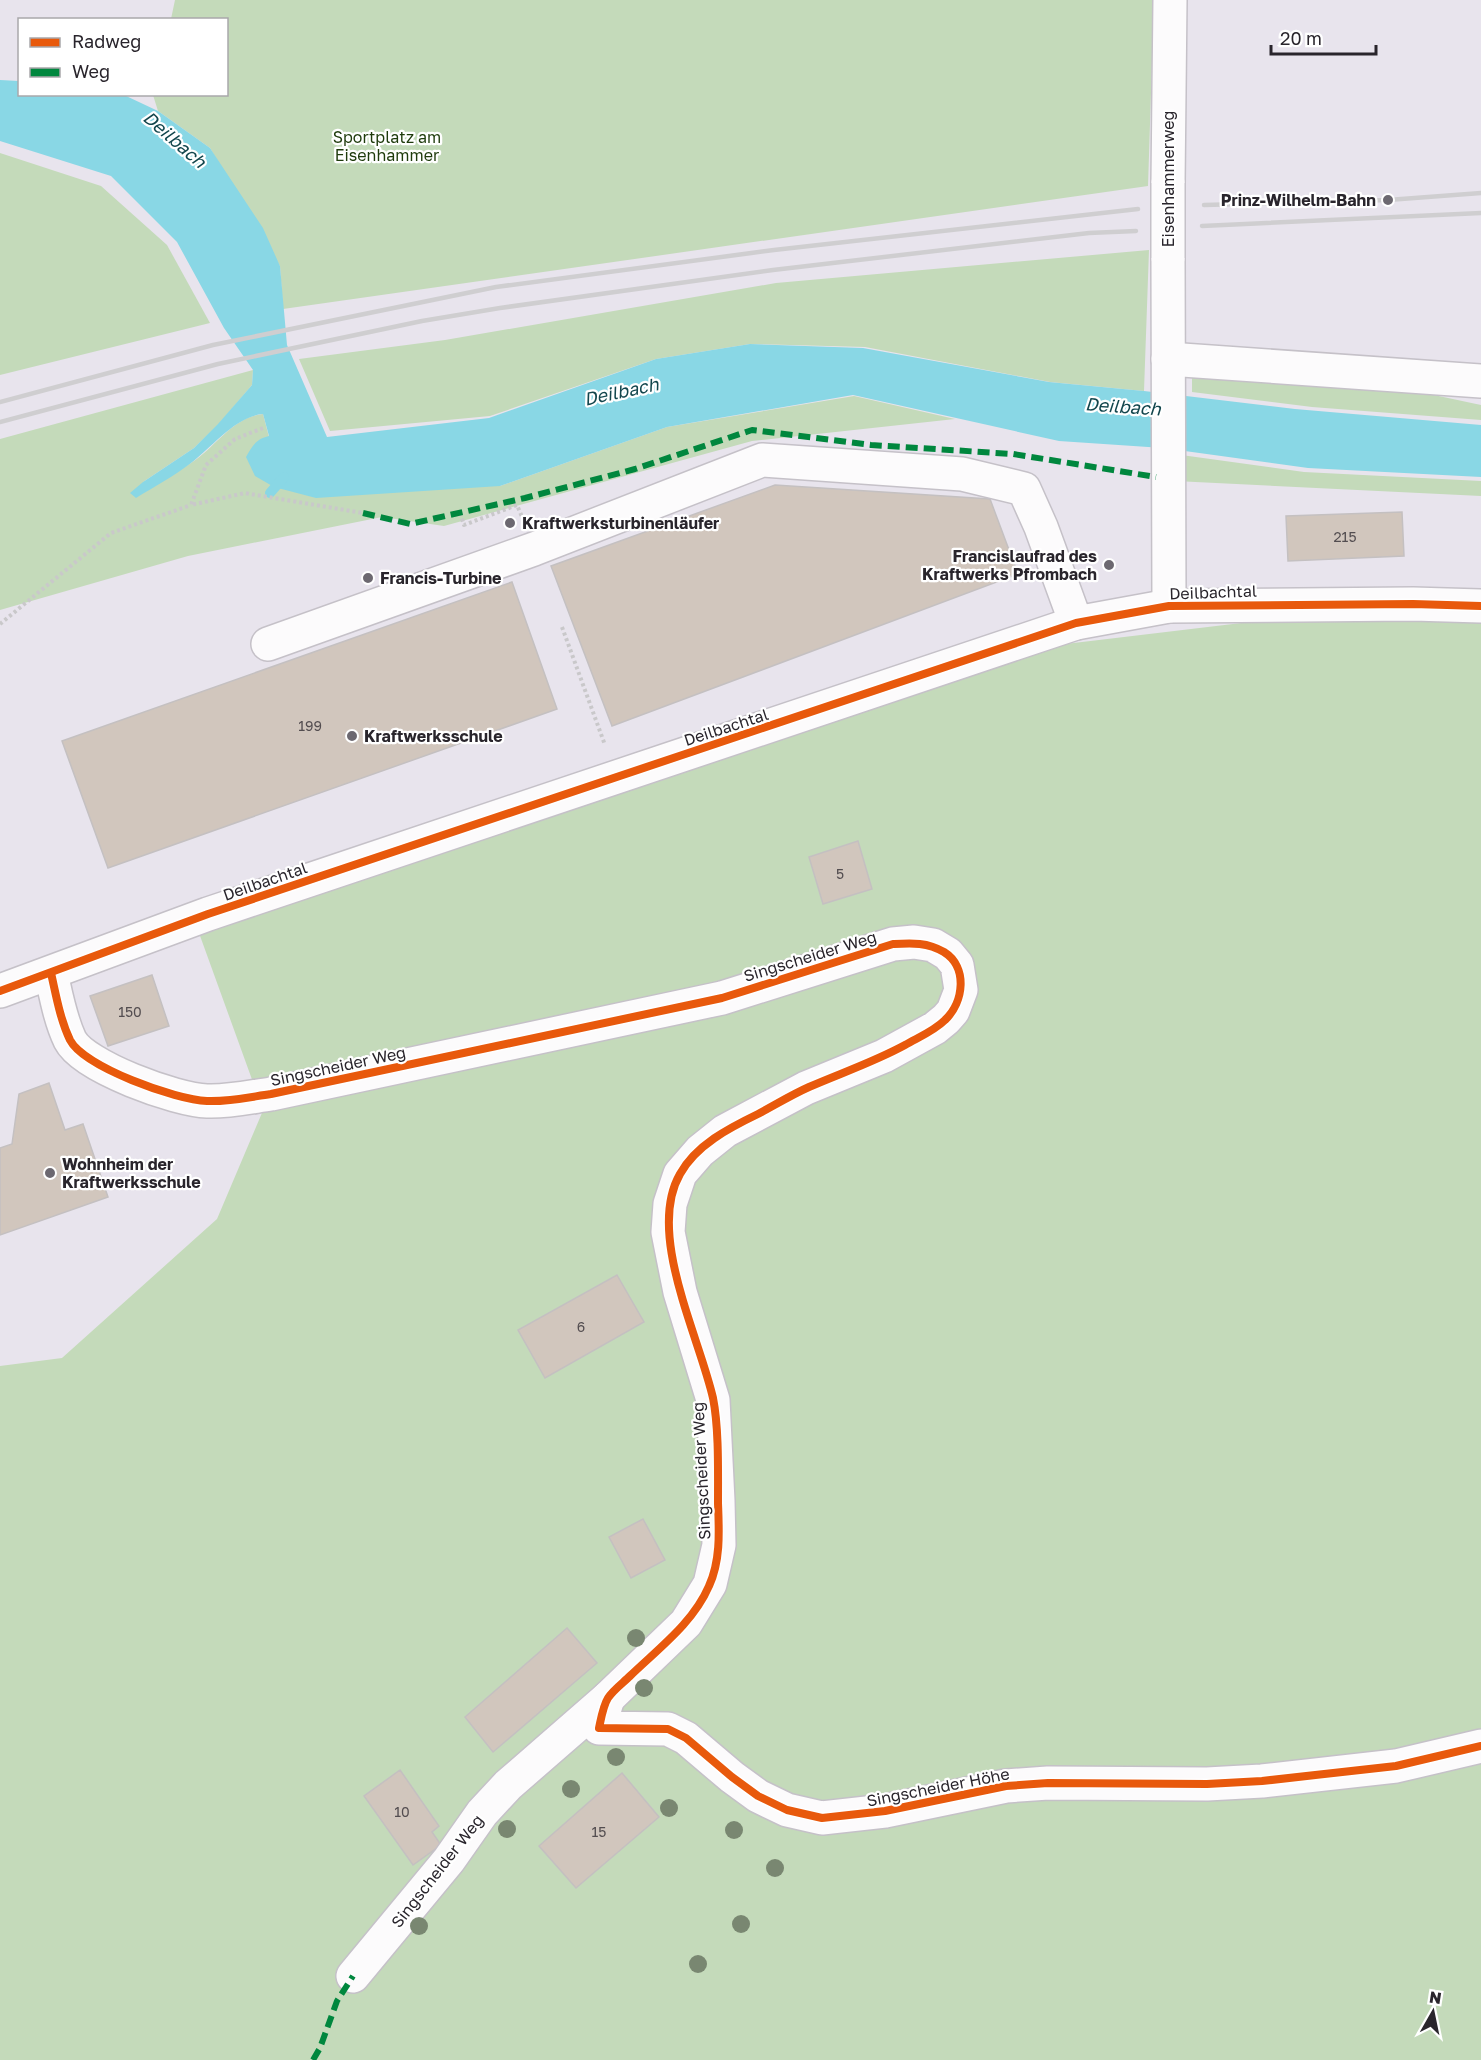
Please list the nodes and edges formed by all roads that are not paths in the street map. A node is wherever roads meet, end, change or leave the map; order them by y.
1 (1170, 0) edge
2 (1168, 370) junction
3 (1481, 381) edge
4 (1169, 606) junction
5 (1481, 606) edge
6 (1076, 623) junction
7 (268, 645) dead end
8 (51, 973) junction
9 (0, 991) edge
10 (608, 1698) junction
11 (1481, 1746) edge
12 (353, 1976) dead end

1 - 2 street, Eisenhammerweg, bridge
2 - 3 street
2 - 4 street, Eisenhammerweg
4 - 5 street, Deilbachtal
4 - 6 street, Deilbachtal
6 - 7 street
6 - 8 street, Deilbachtal
8 - 9 street, Deilbachtal
8 - 10 street, Singscheider Weg
10 - 11 street, Singscheider Höhe
10 - 12 street, Singscheider Weg

